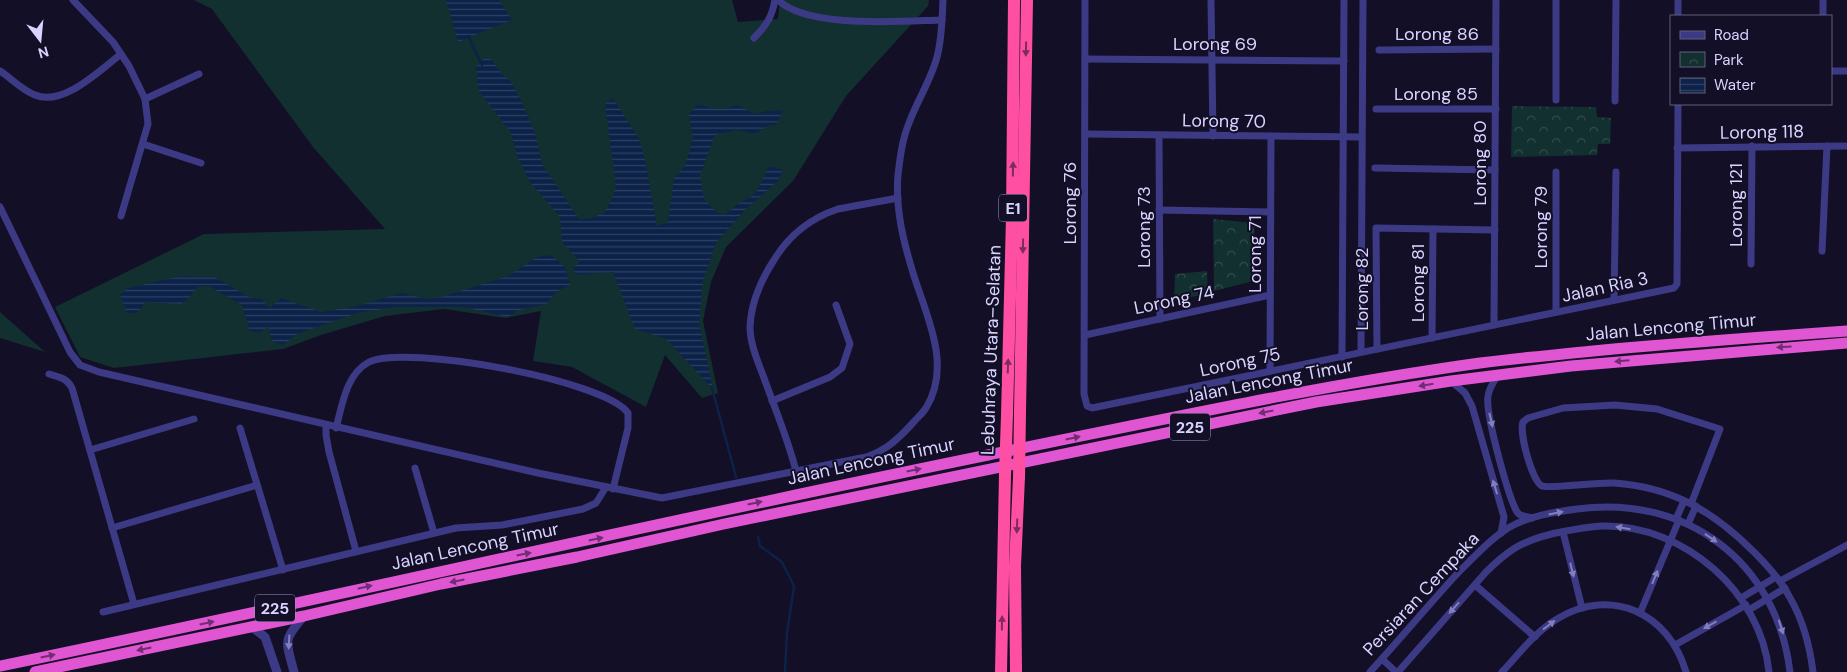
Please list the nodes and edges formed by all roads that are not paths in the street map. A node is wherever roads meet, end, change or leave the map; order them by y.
1 (73, 0) edge
2 (777, 0) edge
3 (943, 0) edge
4 (1014, 0) edge
5 (1027, 0) edge
6 (1085, 0) edge
7 (1212, 0) edge
8 (1344, 0) edge
9 (1363, 0) edge
10 (1496, 0) edge
11 (1556, 0) edge
12 (1616, 0) edge
13 (1678, 0) edge
14 (1824, 0) edge
15 (1678, 15) edge
16 (1823, 15) edge
17 (942, 20) junction
18 (754, 38) dead end
19 (1496, 49) junction
20 (1379, 50) dead end
21 (121, 54) junction
22 (1085, 59) junction
23 (1212, 59) junction
24 (1344, 61) junction
25 (0, 70) edge
26 (1832, 71) edge
27 (1847, 71) edge
28 (199, 74) dead end
29 (145, 98) junction
30 (1556, 100) dead end
31 (1616, 100) dead end
32 (1678, 105) edge
33 (1496, 109) junction
34 (1376, 110) dead end
35 (1085, 134) junction
36 (1159, 135) junction
37 (1212, 136) junction
38 (1271, 136) junction
39 (1343, 137) junction
40 (1362, 138) junction
41 (143, 144) junction
42 (1752, 146) junction
43 (1827, 146) junction
44 (1847, 146) edge
45 (1677, 148) junction
46 (201, 163) dead end
47 (1375, 168) dead end
48 (1495, 170) junction
49 (1556, 172) dead end
50 (1616, 172) dead end
51 (898, 198) junction
52 (0, 207) edge
53 (1159, 210) junction
54 (1270, 212) junction
55 (120, 216) dead end
56 (1433, 229) junction
57 (1495, 230) junction
58 (1822, 251) dead end
59 (1751, 264) dead end
60 (1270, 295) junction
61 (1614, 300) junction
62 (836, 305) dead end
63 (1556, 312) junction
64 (1160, 319) junction
65 (1494, 325) junction
66 (1847, 329) edge
67 (1085, 335) junction
68 (1432, 338) junction
69 (1847, 344) edge
70 (1377, 349) junction
71 (1361, 352) junction
72 (1342, 357) junction
73 (1270, 371) junction
74 (49, 374) dead end
75 (1498, 374) junction
76 (1450, 380) junction
77 (772, 401) junction
78 (1086, 406) joint
79 (194, 419) dead end
80 (326, 425) junction
81 (240, 428) dead end
82 (336, 428) junction
83 (90, 450) junction
84 (415, 468) dead end
85 (796, 471) junction
86 (257, 485) junction
87 (610, 488) junction
88 (1684, 500) junction
89 (1693, 505) junction
90 (1532, 518) junction
91 (1678, 519) junction
92 (1688, 524) junction
93 (112, 528) junction
94 (1563, 532) junction
95 (434, 533) junction
96 (1501, 534) junction
97 (1670, 541) junction
98 (1847, 545) edge
99 (356, 551) junction
100 (283, 570) junction
101 (1778, 579) junction
102 (1475, 585) junction
103 (1760, 587) junction
104 (1785, 588) junction
105 (1741, 598) junction
106 (1768, 598) junction
107 (134, 604) junction
108 (1582, 608) junction
109 (1747, 608) junction
110 (103, 612) dead end
111 (1640, 614) junction
112 (304, 616) junction
113 (252, 627) junction
114 (1534, 637) junction
115 (1674, 645) junction
116 (1382, 659) junction
117 (0, 666) edge
118 (35, 672) edge
119 (277, 672) edge
120 (294, 672) edge
121 (1001, 672) edge
122 (1016, 672) edge
123 (1370, 672) edge
124 (1397, 672) edge
125 (1502, 672) edge
126 (1686, 672) edge
127 (1769, 672) edge
128 (1790, 672) edge
129 (1813, 672) edge

1 - 21 street
2 - 17 street
2 - 18 street
3 - 17 street
121 -> 4 highway, Lebuhraya Utara–Selatan / E1, bridge
5 -> 122 highway, Lebuhraya Utara–Selatan / E1, bridge
6 - 22 street, Lorong 76
7 - 23 street
8 - 24 street
9 - 40 street
10 - 19 street, Lorong 80
11 - 30 street
12 - 31 street
13 - 15 street
14 - 16 street
17 - 51 street
19 - 20 street, Lorong 86
19 - 33 street, Lorong 80
21 - 25 street
21 - 29 street
22 - 23 street, Lorong 69
22 - 35 street, Lorong 76
23 - 24 street, Lorong 69
23 - 37 street
24 - 39 street
26 - 27 street
28 - 29 street
29 - 41 street
32 - 45 street, Jalan Ria 3
33 - 34 street, Lorong 85
33 - 48 street, Lorong 80
35 - 36 street, Lorong 70
35 - 67 street, Lorong 76
36 - 37 street, Lorong 70
36 - 53 street, Lorong 73
37 - 38 street, Lorong 70
38 - 39 street, Lorong 70
38 - 54 street, Lorong 71
39 - 40 street, Lorong 70
39 - 72 street
40 - 71 street
41 - 46 street
41 - 55 street
42 - 43 street, Lorong 118
42 - 45 street, Lorong 118
42 - 59 street, Lorong 121
43 - 44 street, Lorong 118
43 - 58 street
45 - 61 street, Jalan Ria 3
47 - 48 street
48 - 57 street, Lorong 80
49 - 63 street, Lorong 79
50 - 61 street
51 - 77 street
51 - 85 street
52 - 80 street
53 - 54 street
53 - 64 street, Lorong 73
54 - 60 street, Lorong 71
56 - 57 street, Lorong 82
56 - 68 street, Lorong 81
56 - 70 street, Lorong 82
57 - 65 street, Lorong 80
60 - 64 street, Lorong 74
60 - 73 street, Lorong 71
61 - 63 street, Jalan Ria 3
62 - 77 street
63 - 65 street, Jalan Ria 3
64 - 67 street, Lorong 74
65 - 68 street, Jalan Ria 3
117 -> 66 highway, Jalan Lencong Timur / 225
67 - 78 street, Lorong 76
68 - 70 street, Jalan Ria 3
69 -> 75 highway, Jalan Lencong Timur / 225
70 - 71 street, Jalan Ria 3
71 - 72 street, Lorong 75
72 - 73 street, Lorong 75
73 - 78 street, Lorong 75
74 - 83 street
75 - 76 highway, Jalan Lencong Timur / 225
75 -> 90 street
96 -> 76 street
76 -> 112 highway, Jalan Lencong Timur / 225
77 - 85 street
79 - 83 street
80 - 82 street
80 - 99 street
81 - 86 street
82 - 87 street
82 - 87 street
83 - 93 street
84 - 95 street
85 - 87 street
86 - 93 street
86 - 100 street
87 - 95 street
88 - 89 street
88 - 89 street
88 - 91 street
89 - 92 street
89 - 101 street
90 -> 91 street, Persiaran Cempaka
90 - 96 street, Persiaran Cempaka
91 - 92 street, Persiaran Cempaka
91 - 97 street
92 -> 103 street, Persiaran Cempaka
93 - 107 street
97 -> 94 street
94 - 102 street
94 -> 108 street
95 - 99 street
96 - 116 street, Persiaran Cempaka
97 - 105 street
111 -> 97 street
98 - 101 street
99 - 100 street
100 - 107 street
101 - 103 street
101 - 104 street
102 - 114 street
102 -> 124 street
103 - 105 street
103 - 106 street, Persiaran Cempaka
104 - 106 street
104 - 129 street
105 - 109 street
106 - 109 street
106 -> 128 street, Persiaran Cempaka
107 - 110 street
108 - 111 street
114 -> 108 street
109 -> 115 street
109 - 127 street
111 - 115 street
112 - 113 highway, Jalan Lencong Timur / 225
112 -> 120 street
113 -> 118 highway, Jalan Lencong Timur / 225
113 - 119 street
114 - 125 street
115 - 126 street
116 - 123 street, Persiaran Cempaka
116 - 124 street

